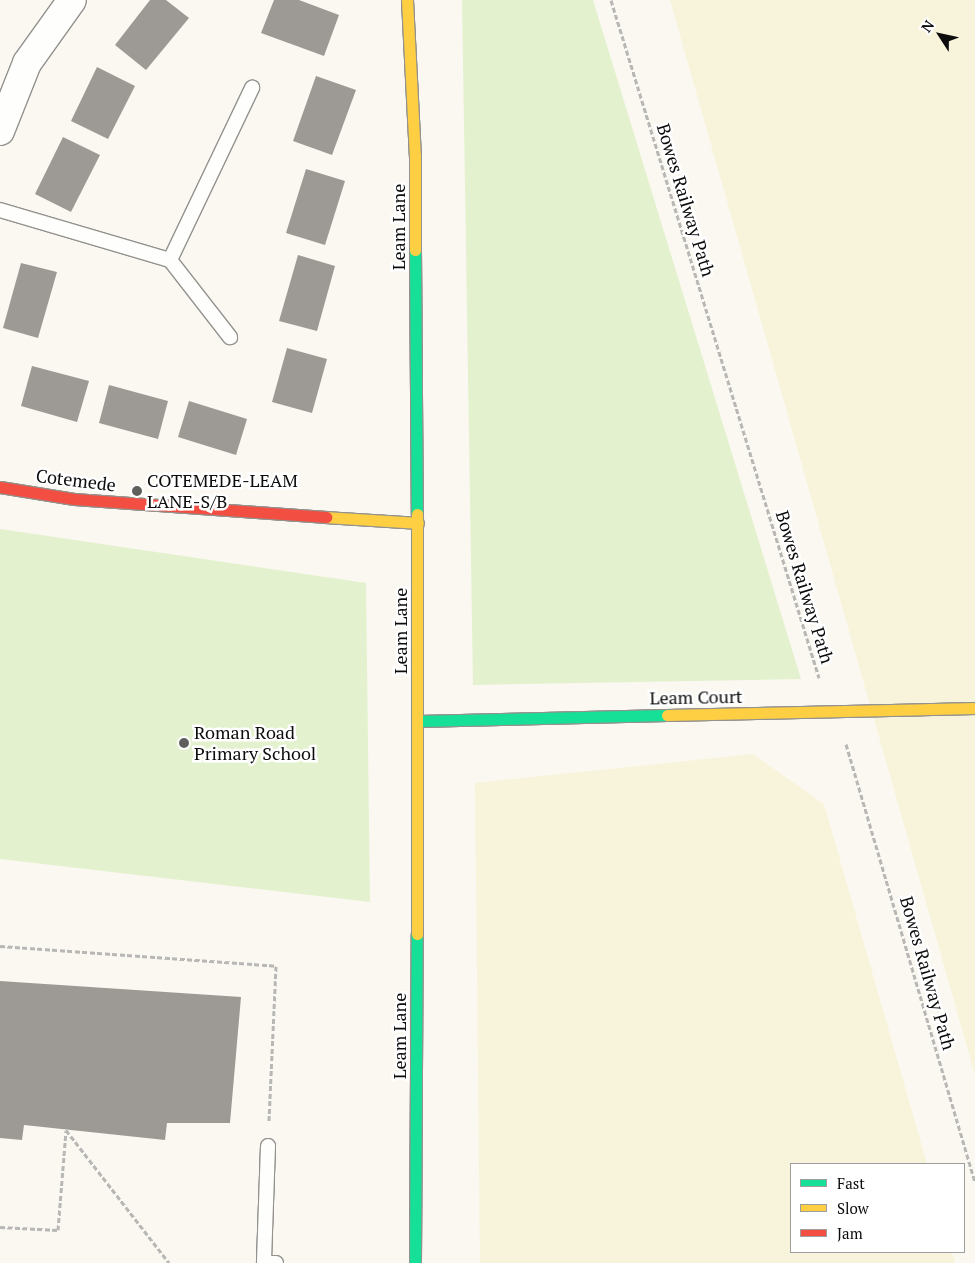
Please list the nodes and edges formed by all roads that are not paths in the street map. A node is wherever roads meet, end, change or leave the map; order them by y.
1 (72, 0) edge
2 (407, 0) edge
3 (252, 88) dead end
4 (0, 131) edge
5 (0, 210) edge
6 (170, 260) junction
7 (230, 337) dead end
8 (0, 487) edge
9 (418, 523) junction
10 (975, 708) edge
11 (418, 721) junction
12 (268, 1146) road end
13 (276, 1263) edge
14 (416, 1263) edge

1 - 4 street
2 - 9 main road, Leam Lane
3 - 6 lane
5 - 6 lane
6 - 7 lane
8 - 9 main road, Cotemede
9 - 11 main road, Leam Lane
10 - 11 main road, Leam Court
11 - 14 main road, Leam Lane
12 - 13 lane

